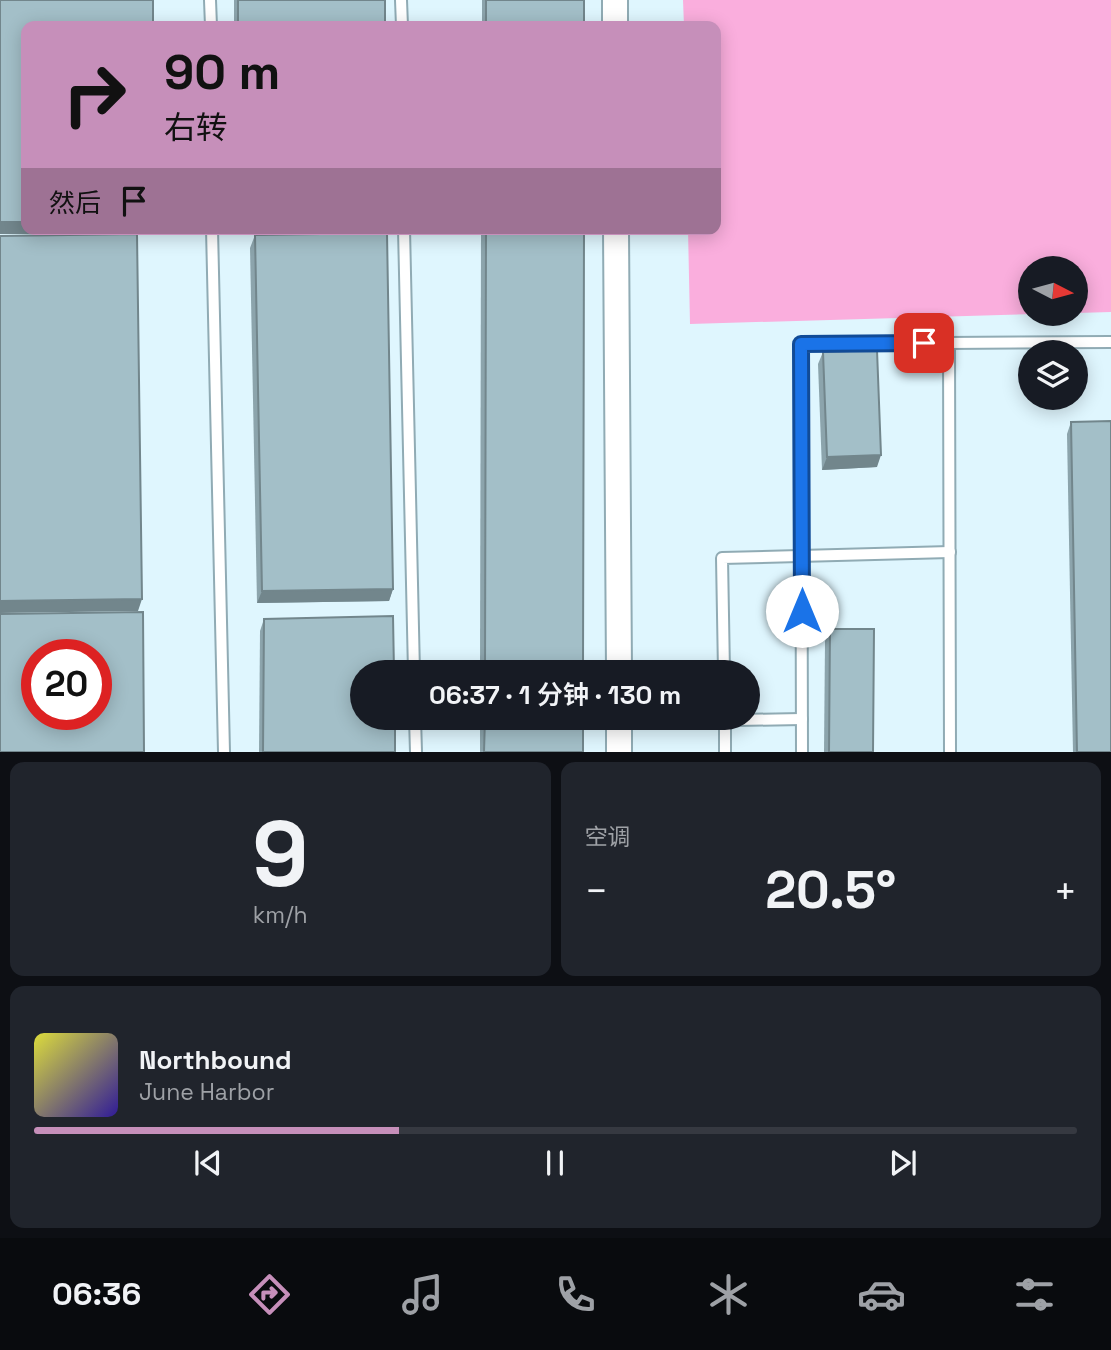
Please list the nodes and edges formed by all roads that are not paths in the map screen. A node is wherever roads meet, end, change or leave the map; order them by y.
1 (210, 0) edge
2 (401, 0) edge
3 (615, 0) edge
4 (211, 21) edge
5 (402, 21) edge
6 (615, 21) edge
7 (212, 235) edge
8 (404, 235) edge
9 (616, 235) edge
10 (1111, 342) edge
11 (949, 343) junction
12 (950, 552) junction
13 (802, 556) junction
14 (414, 660) edge
15 (619, 660) edge
16 (724, 660) edge
17 (760, 719) edge
18 (802, 719) junction
19 (415, 730) edge
20 (619, 730) edge
21 (725, 730) edge
22 (224, 751) edge
23 (416, 751) edge
24 (619, 751) edge
25 (725, 751) edge
26 (802, 751) edge
27 (950, 751) edge

1 - 4 lane
2 - 5 lane
3 - 6 street
7 - 22 lane
8 - 14 lane
9 - 15 street
10 - 11 lane
11 - 12 lane
11 - 13 lane
12 - 13 lane
12 - 27 lane
13 - 16 lane
13 - 18 lane
17 - 18 lane
18 - 26 lane
19 - 23 lane
20 - 24 street
21 - 25 lane

